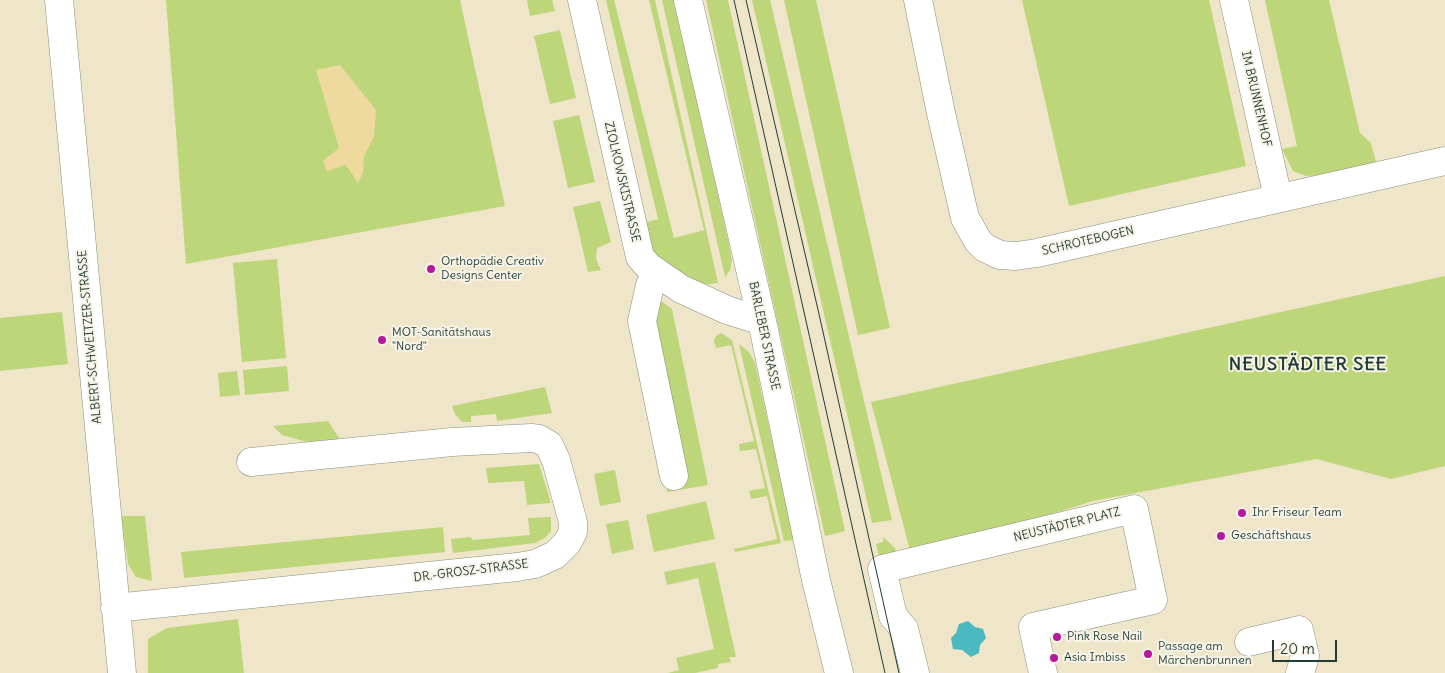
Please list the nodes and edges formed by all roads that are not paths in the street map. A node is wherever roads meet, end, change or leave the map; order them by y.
1 (59, 0) edge
2 (582, 0) edge
3 (688, 0) edge
4 (918, 0) edge
5 (1234, 0) edge
6 (1445, 161) edge
7 (1278, 198) junction
8 (650, 284) dead end
9 (762, 321) junction
10 (250, 462) dead end
11 (674, 476) dead end
12 (115, 608) junction
13 (1249, 642) dead end
14 (122, 673) edge
15 (839, 673) edge
16 (914, 673) edge
17 (1044, 673) edge
18 (1300, 673) edge

1 - 12 street, ALBERT-SCHWEITZER-STRASSE
2 - 9 street, ZIOLKOWSKISTRASSE
3 - 9 street, BARLEBER STRASSE
4 - 7 street, SCHROTEBOGEN
5 - 7 street, IM BRUNNENHOF
6 - 7 street, SCHROTEBOGEN
8 - 11 street
9 - 15 street, BARLEBER STRASSE
10 - 12 street, DR.-GROSZ-STRASSE
12 - 14 street, ALBERT-SCHWEITZER-STRASSE
13 - 18 street
16 - 17 street, NEUSTÄDTER PLATZ

